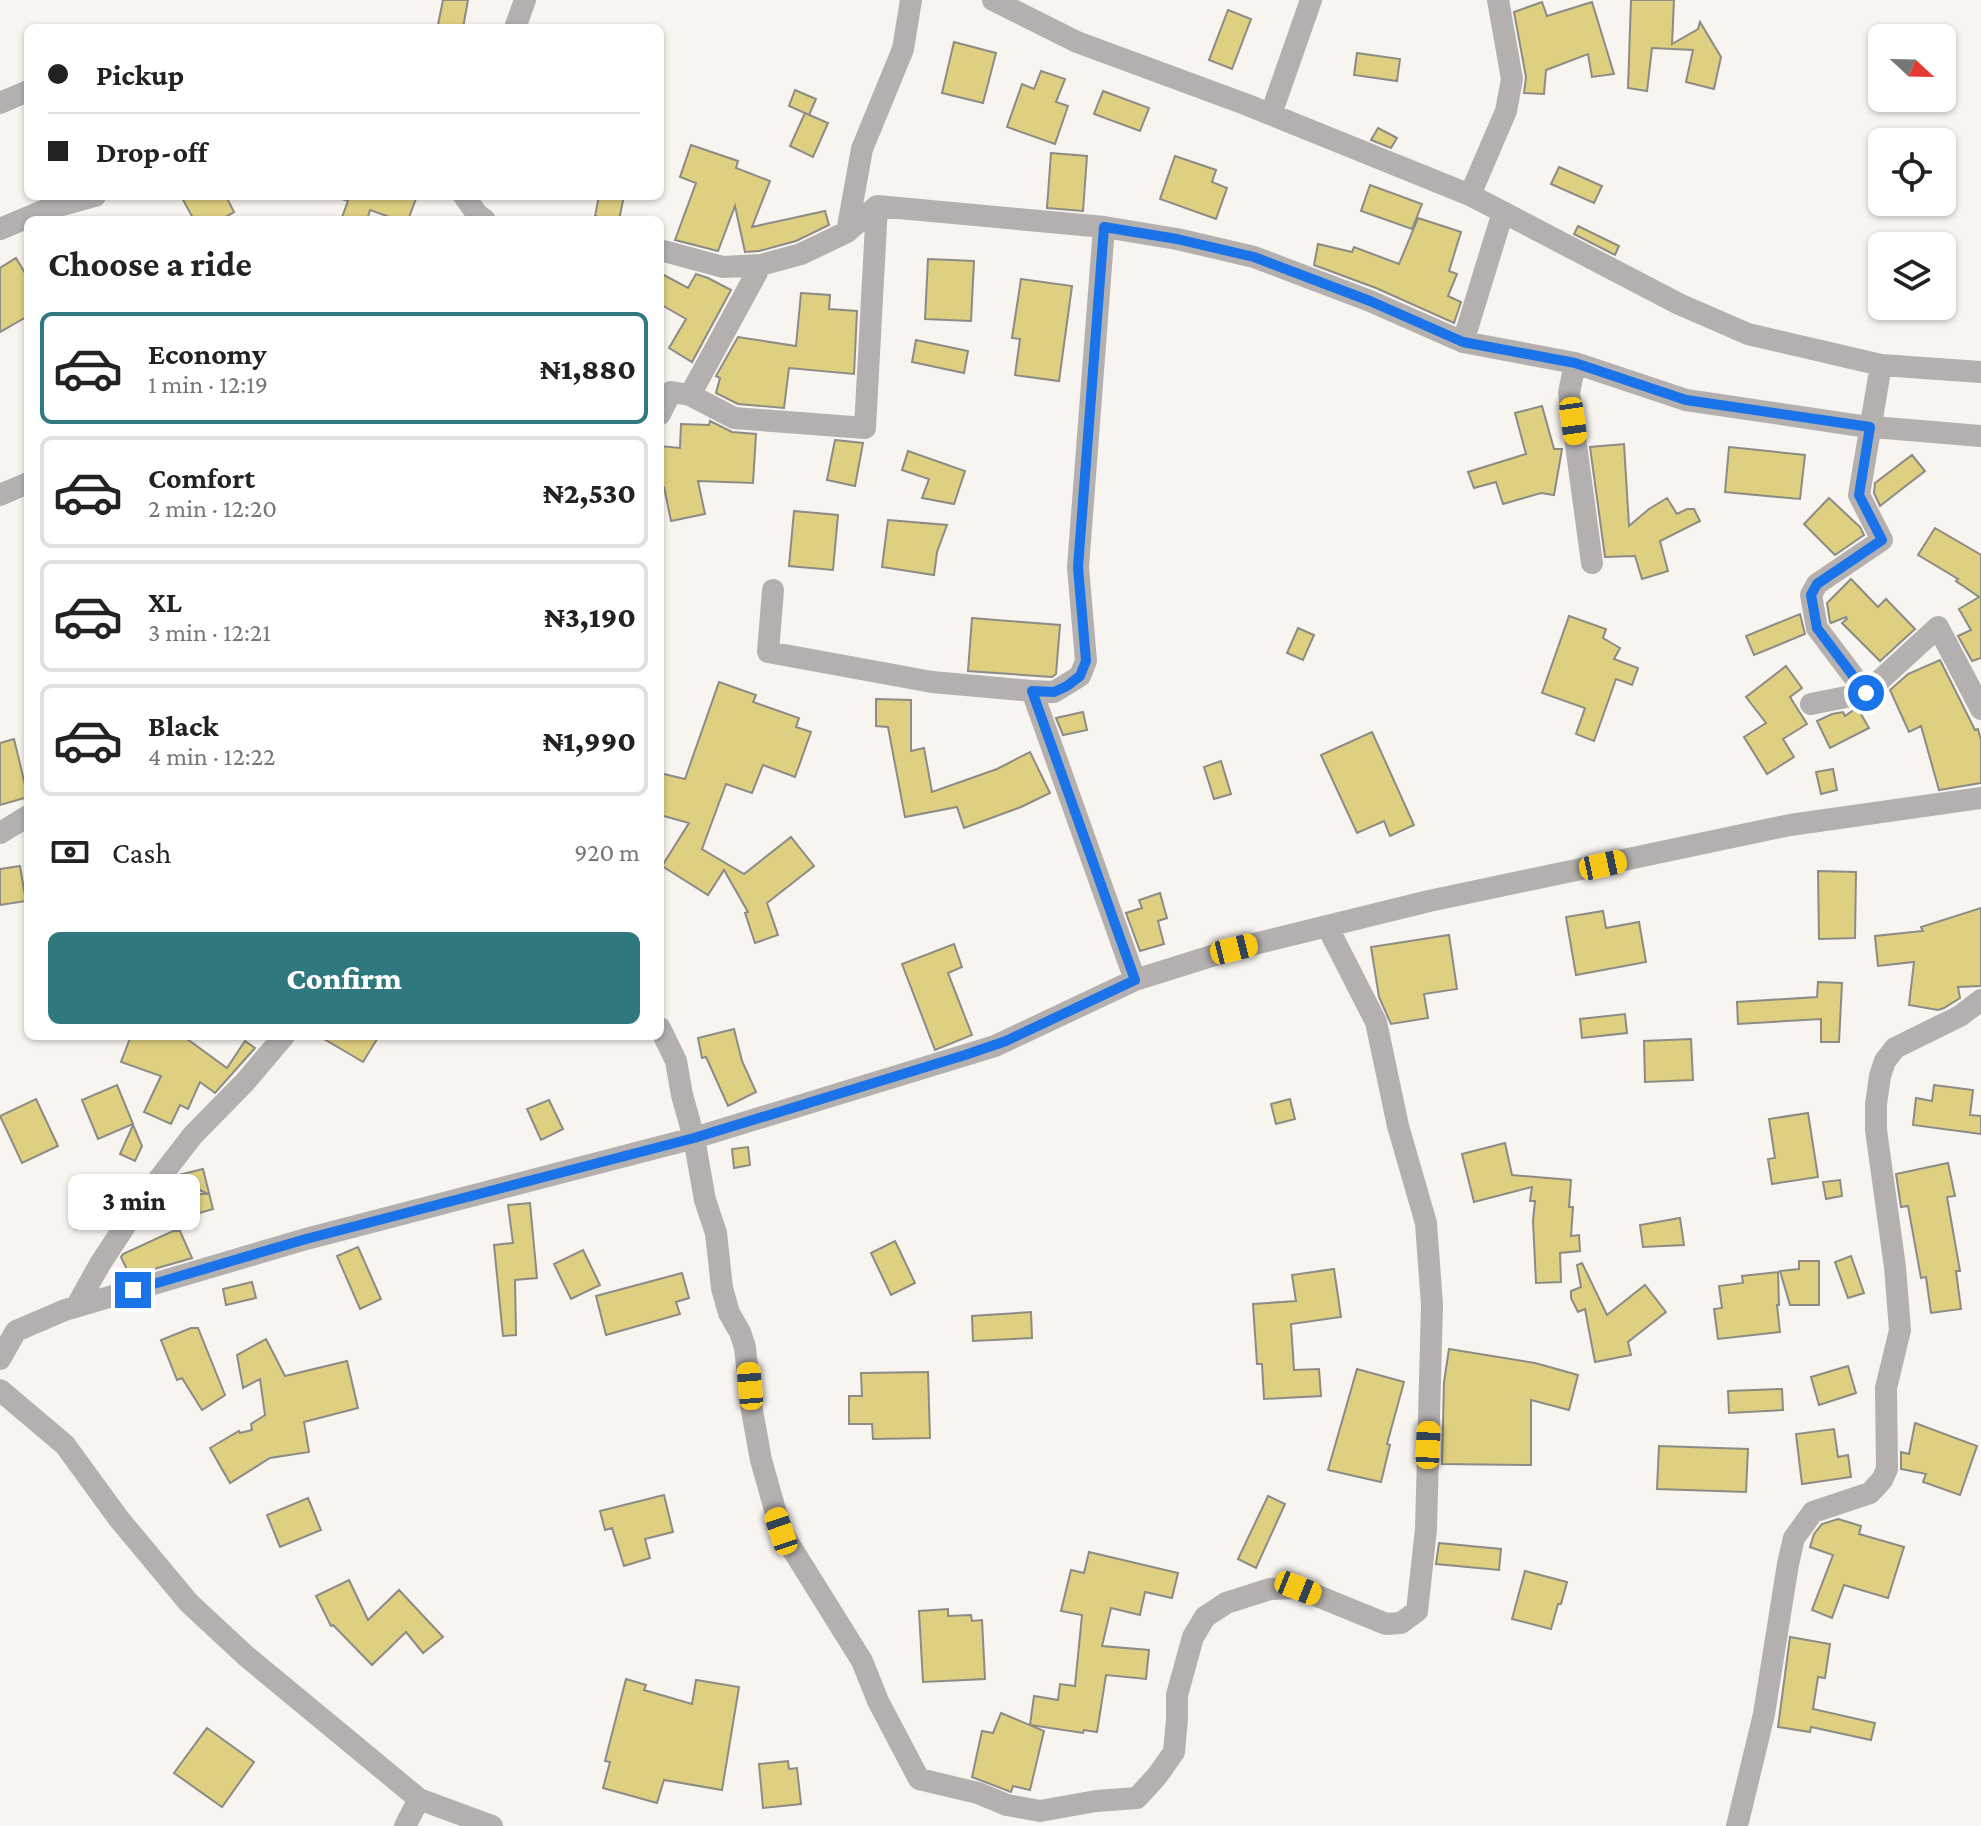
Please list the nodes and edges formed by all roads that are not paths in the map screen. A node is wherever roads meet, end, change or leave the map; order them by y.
1 (525, 0) edge
2 (911, 0) edge
3 (1311, 0) edge
4 (1498, 0) edge
5 (1002, 2) edge
6 (516, 24) edge
7 (24, 93) edge
8 (0, 103) edge
9 (1271, 114) junction
10 (1470, 195) junction
11 (81, 200) edge
12 (465, 200) edge
13 (877, 206) junction
14 (1503, 212) junction
15 (31, 216) edge
16 (480, 216) edge
17 (24, 219) edge
18 (1104, 227) junction
19 (0, 229) edge
20 (847, 232) junction
21 (664, 251) edge
22 (761, 265) junction
23 (1463, 342) junction
24 (1575, 363) junction
25 (1881, 365) junction
26 (1981, 372) edge
27 (690, 395) junction
28 (664, 406) edge
29 (1870, 427) junction
30 (1981, 436) edge
31 (24, 485) edge
32 (0, 495) edge
33 (1592, 563) dead end
34 (773, 590) dead end
35 (1032, 691) junction
36 (1866, 693) junction
37 (1811, 704) dead end
38 (1981, 709) edge
39 (1981, 798) edge
40 (24, 818) edge
41 (0, 833) edge
42 (1327, 926) junction
43 (1135, 980) junction
44 (1981, 1000) edge
45 (664, 1036) edge
46 (281, 1040) edge
47 (694, 1138) junction
48 (76, 1307) junction
49 (0, 1359) edge
50 (0, 1390) edge
51 (419, 1799) junction
52 (405, 1826) edge
53 (492, 1826) edge
54 (1737, 1826) edge

1 - 6 street
2 - 20 street
3 - 9 street
4 - 10 street
5 - 9 street
7 - 8 street
9 - 10 street
10 - 14 street
11 - 15 street
12 - 16 street
13 - 18 street
13 - 20 street
13 - 27 street
14 - 23 street
14 - 25 street
17 - 19 street
18 - 23 street
18 - 35 street
20 - 22 street
21 - 22 street
22 - 27 street
23 - 24 street
24 - 29 street
24 - 33 street
25 - 26 street
25 - 29 street
27 - 28 street
29 - 30 street
29 - 36 street
31 - 32 street
34 - 35 street
35 - 43 street
36 - 37 street
36 - 38 street
39 - 42 street
40 - 41 street
42 - 43 street
42 - 47 street
43 - 47 street
44 - 54 street
45 - 47 street
46 - 48 street
47 - 48 street
48 - 49 street
50 - 51 street
51 - 52 street
51 - 53 street

